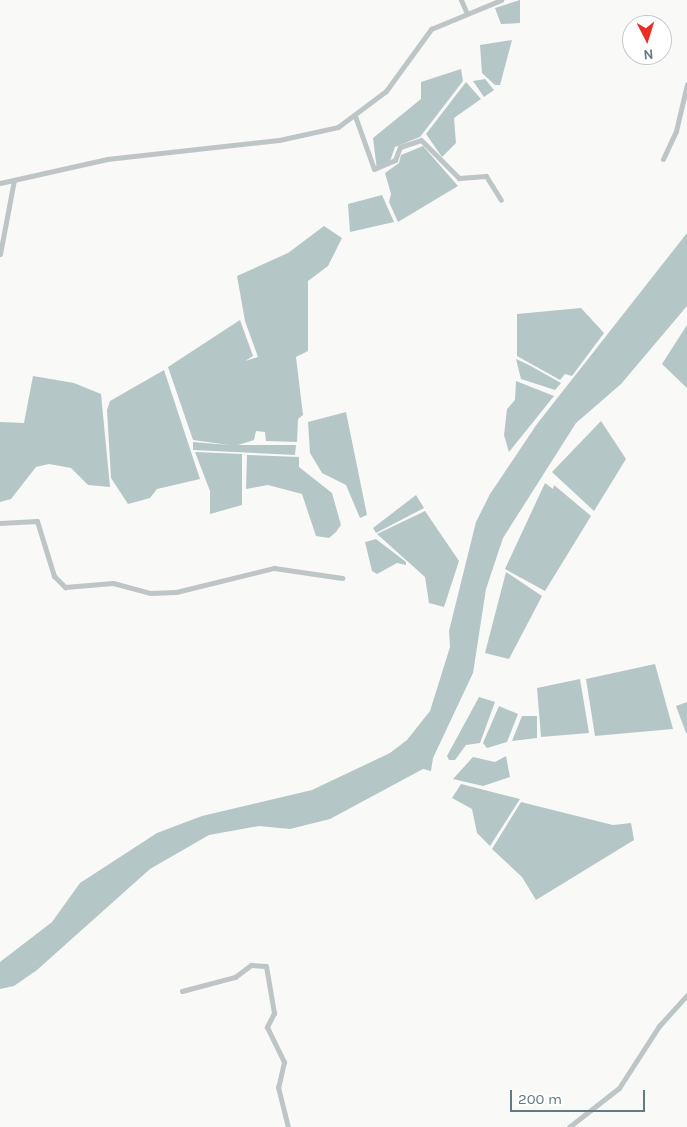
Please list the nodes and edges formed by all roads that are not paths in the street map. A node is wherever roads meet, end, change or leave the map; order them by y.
1 (462, 0) edge
2 (501, 0) edge
3 (466, 11) junction
4 (687, 84) edge
5 (355, 116) junction
6 (663, 158) dead end
7 (14, 180) junction
8 (0, 183) edge
9 (502, 200) dead end
10 (0, 254) edge
11 (0, 523) edge
12 (342, 578) dead end
13 (182, 991) dead end
14 (687, 995) edge
15 (288, 1127) edge
16 (569, 1127) edge

1 - 3 street
2 - 3 street
3 - 5 street
4 - 6 street
5 - 7 street
5 - 9 street
7 - 8 street
7 - 10 street
11 - 12 street
13 - 15 street
14 - 16 street

